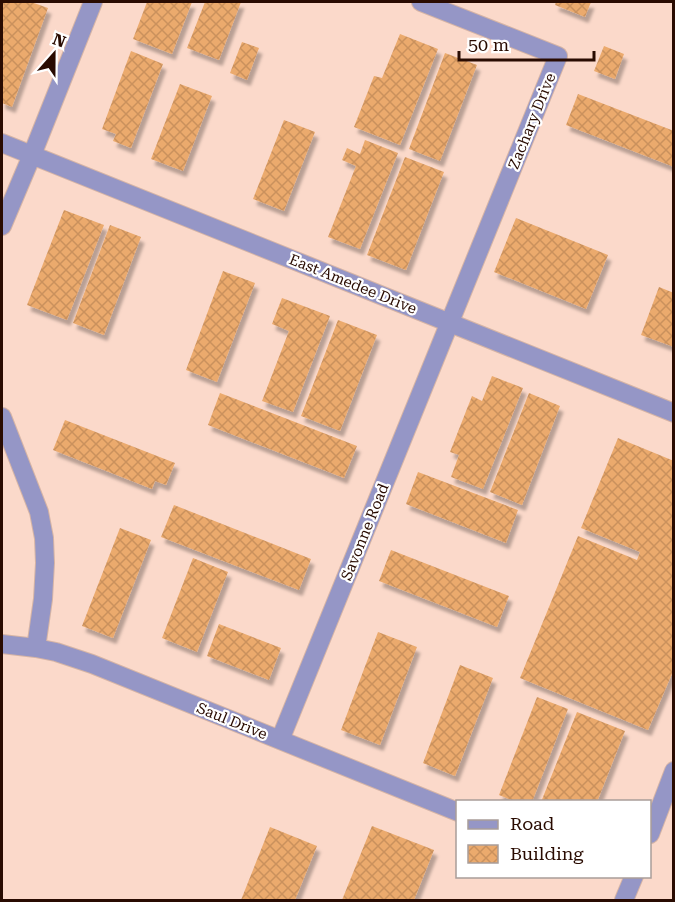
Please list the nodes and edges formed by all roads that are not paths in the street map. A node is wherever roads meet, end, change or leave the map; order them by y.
1 (93, 2) edge
2 (421, 2) edge
3 (2, 143) edge
4 (32, 155) junction
5 (2, 226) edge
6 (449, 323) junction
7 (674, 413) edge
8 (2, 417) edge
9 (2, 644) edge
10 (36, 648) junction
11 (280, 740) junction
12 (674, 771) edge
13 (456, 811) edge
14 (651, 831) edge
15 (627, 878) edge
16 (624, 900) edge

1 - 4 street
2 - 6 street, Zachary Drive
3 - 4 street, East Amedee Drive
4 - 5 street
4 - 6 street, East Amedee Drive
6 - 7 street, East Amedee Drive
6 - 11 street, Savonne Road
8 - 10 street
9 - 10 street, Saul Drive
10 - 11 street, Saul Drive
11 - 13 street, Saul Drive
12 - 14 street
15 - 16 street

